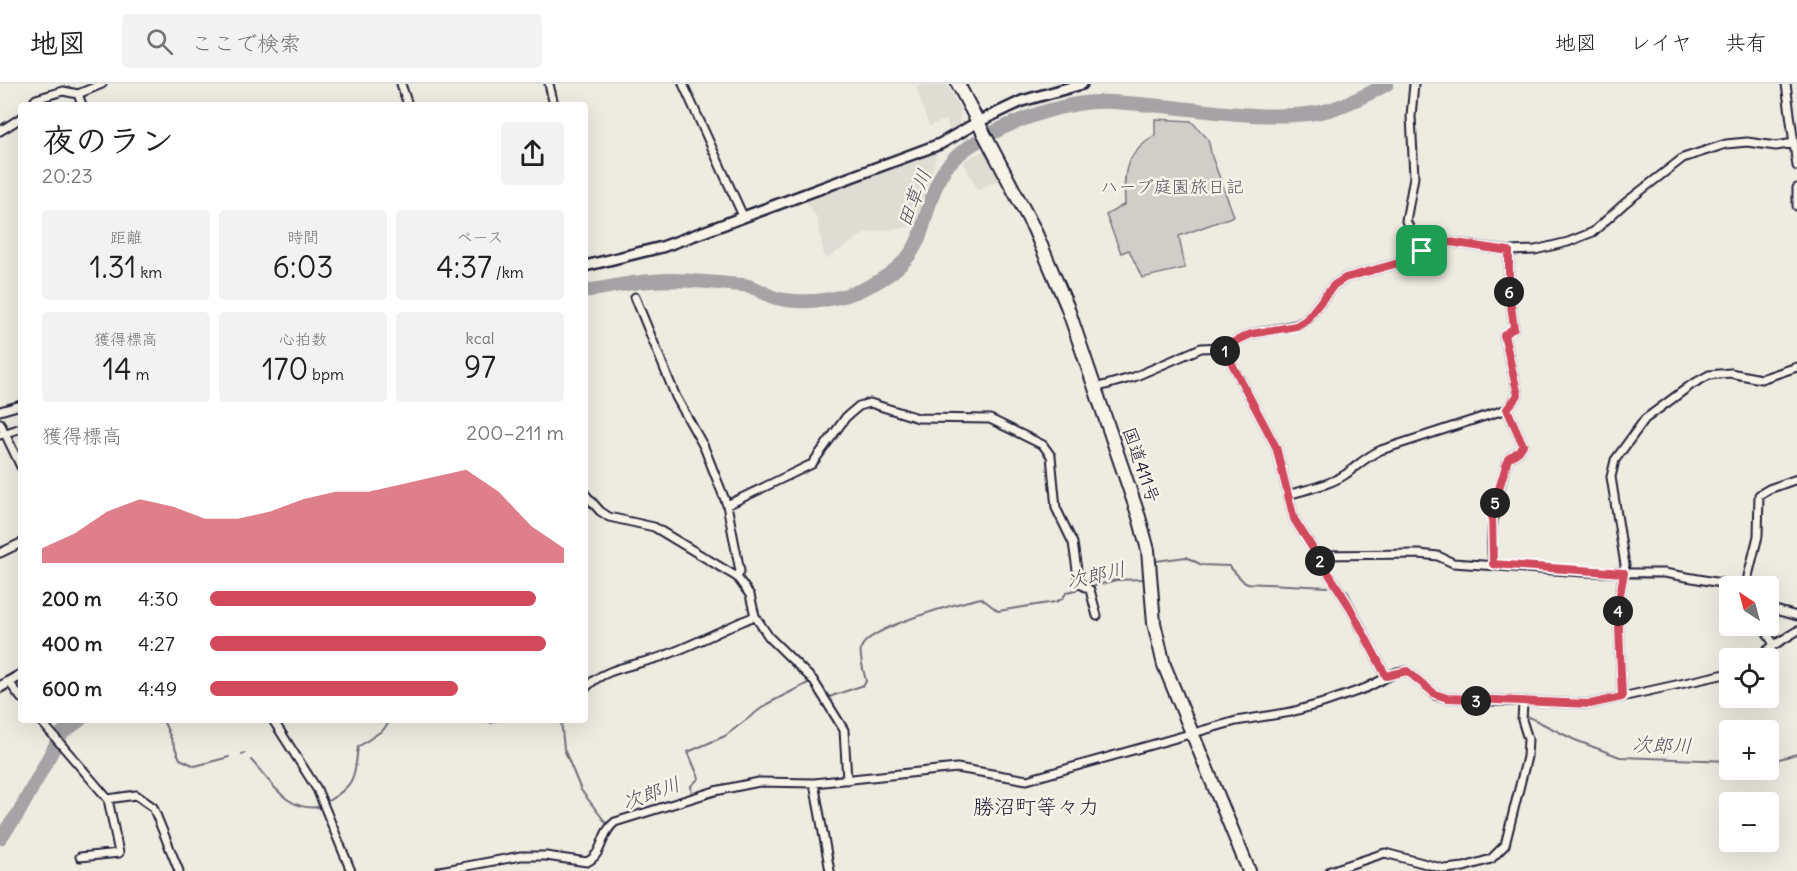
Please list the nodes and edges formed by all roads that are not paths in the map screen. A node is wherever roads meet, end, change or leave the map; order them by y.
1 (54, 84) edge
2 (102, 84) edge
3 (401, 84) edge
4 (549, 84) edge
5 (683, 84) edge
6 (958, 84) edge
7 (1082, 84) edge
8 (1414, 84) edge
9 (1786, 84) edge
10 (1049, 88) edge
11 (63, 91) junction
12 (78, 94) junction
13 (34, 102) edge
14 (81, 102) edge
15 (407, 102) edge
16 (553, 102) edge
17 (18, 120) edge
18 (980, 127) junction
19 (0, 131) edge
20 (1794, 143) junction
21 (1797, 166) edge
22 (1797, 188) edge
23 (1797, 202) edge
24 (743, 216) junction
25 (1422, 251) junction
26 (1509, 251) junction
27 (588, 265) edge
28 (634, 297) dead end
29 (1223, 347) junction
30 (1797, 367) edge
31 (1095, 388) junction
32 (18, 406) edge
33 (1507, 409) junction
34 (0, 411) edge
35 (0, 423) edge
36 (18, 429) edge
37 (3, 434) edge
38 (18, 461) edge
39 (1797, 479) edge
40 (1288, 495) junction
41 (588, 497) edge
42 (727, 505) junction
43 (18, 544) edge
44 (0, 553) edge
45 (1316, 555) junction
46 (1493, 564) junction
47 (1624, 573) junction
48 (1748, 576) edge
49 (737, 577) junction
50 (1719, 583) edge
51 (1779, 611) edge
52 (755, 616) junction
53 (1097, 616) dead end
54 (1797, 616) edge
55 (1797, 631) edge
56 (1769, 636) edge
57 (1774, 645) junction
58 (1770, 648) edge
59 (1719, 675) edge
60 (18, 676) edge
61 (1386, 676) junction
62 (9, 681) junction
63 (588, 685) edge
64 (0, 687) edge
65 (18, 694) edge
66 (1622, 697) junction
67 (1523, 703) junction
68 (43, 723) edge
69 (275, 723) edge
70 (1193, 733) junction
71 (847, 780) junction
72 (814, 783) junction
73 (108, 799) junction
74 (80, 857) dead end
75 (179, 871) edge
76 (351, 871) edge
77 (441, 871) edge
78 (830, 871) edge
79 (1249, 871) edge
80 (1330, 871) edge

1 - 11 street
2 - 12 street
3 - 15 street
4 - 16 street
5 - 24 street
6 - 18 highway, 国道411号
7 - 10 street
8 - 25 street
9 - 20 street
10 - 18 street
11 - 12 street
11 - 13 street
12 - 14 street
17 - 19 street
18 - 24 street
18 - 31 highway, 国道411号
20 - 21 street
20 - 26 street
22 - 23 street
24 - 27 street
25 - 26 street
25 - 29 street
26 - 33 street
28 - 42 street
29 - 31 street
29 - 40 street
30 - 47 street
31 - 70 highway, 国道411号
32 - 34 street
33 - 40 street
33 - 46 street
35 - 37 street
36 - 37 street
37 - 38 street
39 - 48 street
40 - 45 street
41 - 49 street
42 - 49 street
42 - 53 street
43 - 44 street
45 - 46 street
45 - 61 street
46 - 47 street
47 - 50 street
47 - 66 street
49 - 52 street
51 - 54 street
52 - 63 street
52 - 71 street
55 - 57 street
56 - 57 street
57 - 58 street
59 - 66 street
60 - 62 street
61 - 67 street
61 - 70 street
62 - 64 street
62 - 65 street
66 - 67 street
67 - 80 street
68 - 73 street
69 - 76 street
70 - 71 street
70 - 79 highway, 国道411号
71 - 72 street
72 - 77 street
72 - 78 street
73 - 74 street
73 - 75 street

